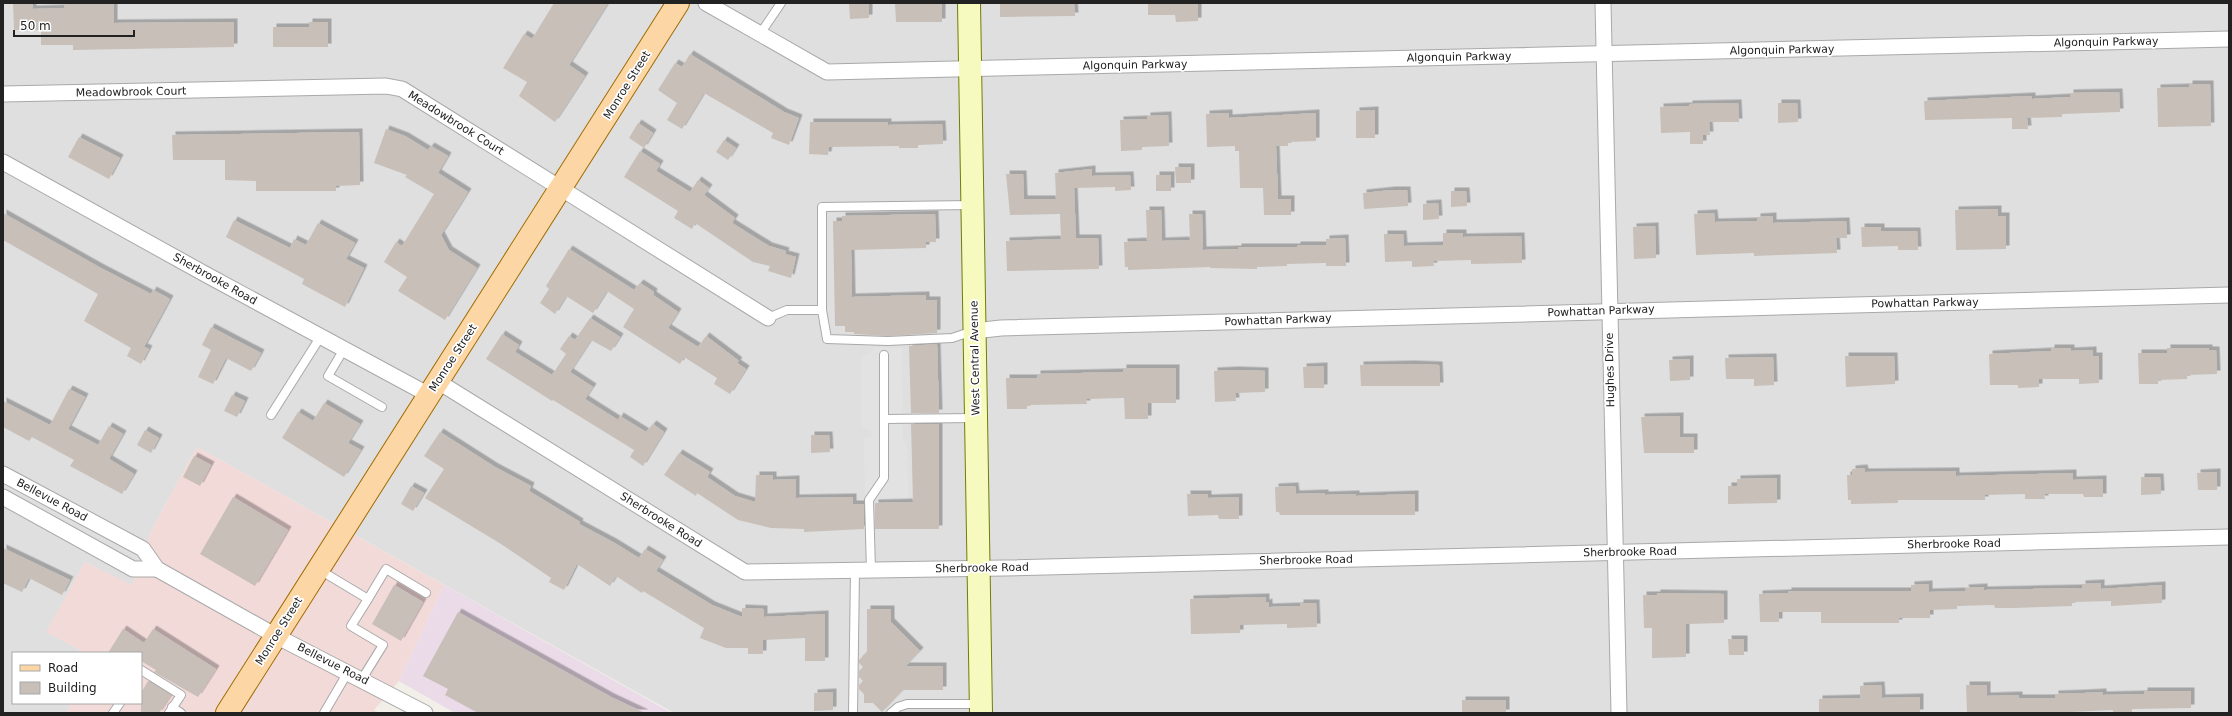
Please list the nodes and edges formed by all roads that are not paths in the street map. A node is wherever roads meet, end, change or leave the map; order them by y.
1 (678, 3) edge
2 (706, 3) edge
3 (781, 3) edge
4 (969, 3) edge
5 (1603, 3) edge
6 (760, 34) junction
7 (2229, 39) edge
8 (1605, 54) junction
9 (970, 69) junction
10 (3, 94) edge
11 (3, 162) edge
12 (561, 190) junction
13 (972, 205) junction
14 (2229, 295) edge
15 (822, 310) junction
16 (1609, 310) junction
17 (768, 318) joint
18 (974, 331) junction
19 (321, 336) junction
20 (344, 348) junction
21 (884, 355) dead end
22 (433, 388) junction
23 (382, 407) dead end
24 (271, 415) dead end
25 (976, 418) junction
26 (884, 419) junction
27 (3, 474) edge
28 (3, 497) edge
29 (2229, 537) edge
30 (1615, 553) junction
31 (978, 568) junction
32 (157, 569) junction
33 (318, 569) junction
34 (871, 570) junction
35 (855, 571) junction
36 (426, 593) dead end
37 (368, 599) junction
38 (276, 636) junction
39 (142, 671) edge
40 (348, 672) junction
41 (362, 679) junction
42 (119, 704) edge
43 (981, 708) edge
44 (171, 710) edge
45 (113, 713) edge
46 (181, 713) edge
47 (227, 713) edge
48 (324, 713) edge
49 (425, 713) edge
50 (853, 713) edge
51 (891, 713) edge
52 (1619, 713) edge

1 - 12 main road, Monroe Street
2 - 6 street, Algonquin Parkway
3 - 6 lane
4 - 9 main road, West Central Avenue
5 - 8 street, Hughes Drive
6 - 9 street, Algonquin Parkway
7 - 8 street, Algonquin Parkway
8 - 9 street, Algonquin Parkway
8 - 16 street, Hughes Drive
9 - 13 main road, West Central Avenue
10 - 12 street, Meadowbrook Court
11 - 19 street, Sherbrooke Road
12 - 17 street, Meadowbrook Court
12 - 22 main road, Monroe Street
13 - 15 lane
13 - 18 main road, West Central Avenue
14 - 16 street, Powhattan Parkway
15 - 17 lane
15 - 18 lane
16 - 18 street, Powhattan Parkway
16 - 30 street, Hughes Drive
18 - 25 main road, West Central Avenue
19 - 20 street, Sherbrooke Road
19 - 24 lane
20 - 22 street, Sherbrooke Road
20 - 23 lane
21 - 26 lane
22 - 33 main road, Monroe Street
22 - 35 street, Sherbrooke Road
25 - 26 lane
25 - 31 main road, West Central Avenue
26 - 34 lane
27 - 32 street, Bellevue Road
28 - 32 street, Bellevue Road
29 - 30 street, Sherbrooke Road
30 - 31 street, Sherbrooke Road
30 - 52 street, Hughes Drive
31 - 34 street, Sherbrooke Road
31 - 43 main road, West Central Avenue
32 - 38 street, Bellevue Road
33 - 37 lane
33 - 38 main road, Monroe Street
34 - 35 street, Sherbrooke Road
35 - 50 lane
36 - 37 lane
37 - 41 lane
38 - 40 street, Bellevue Road
38 - 47 main road, Monroe Street
39 - 44 lane
40 - 41 street, Bellevue Road
40 - 48 lane
41 - 49 street, Bellevue Road
42 - 45 lane
43 - 51 lane
44 - 46 lane

